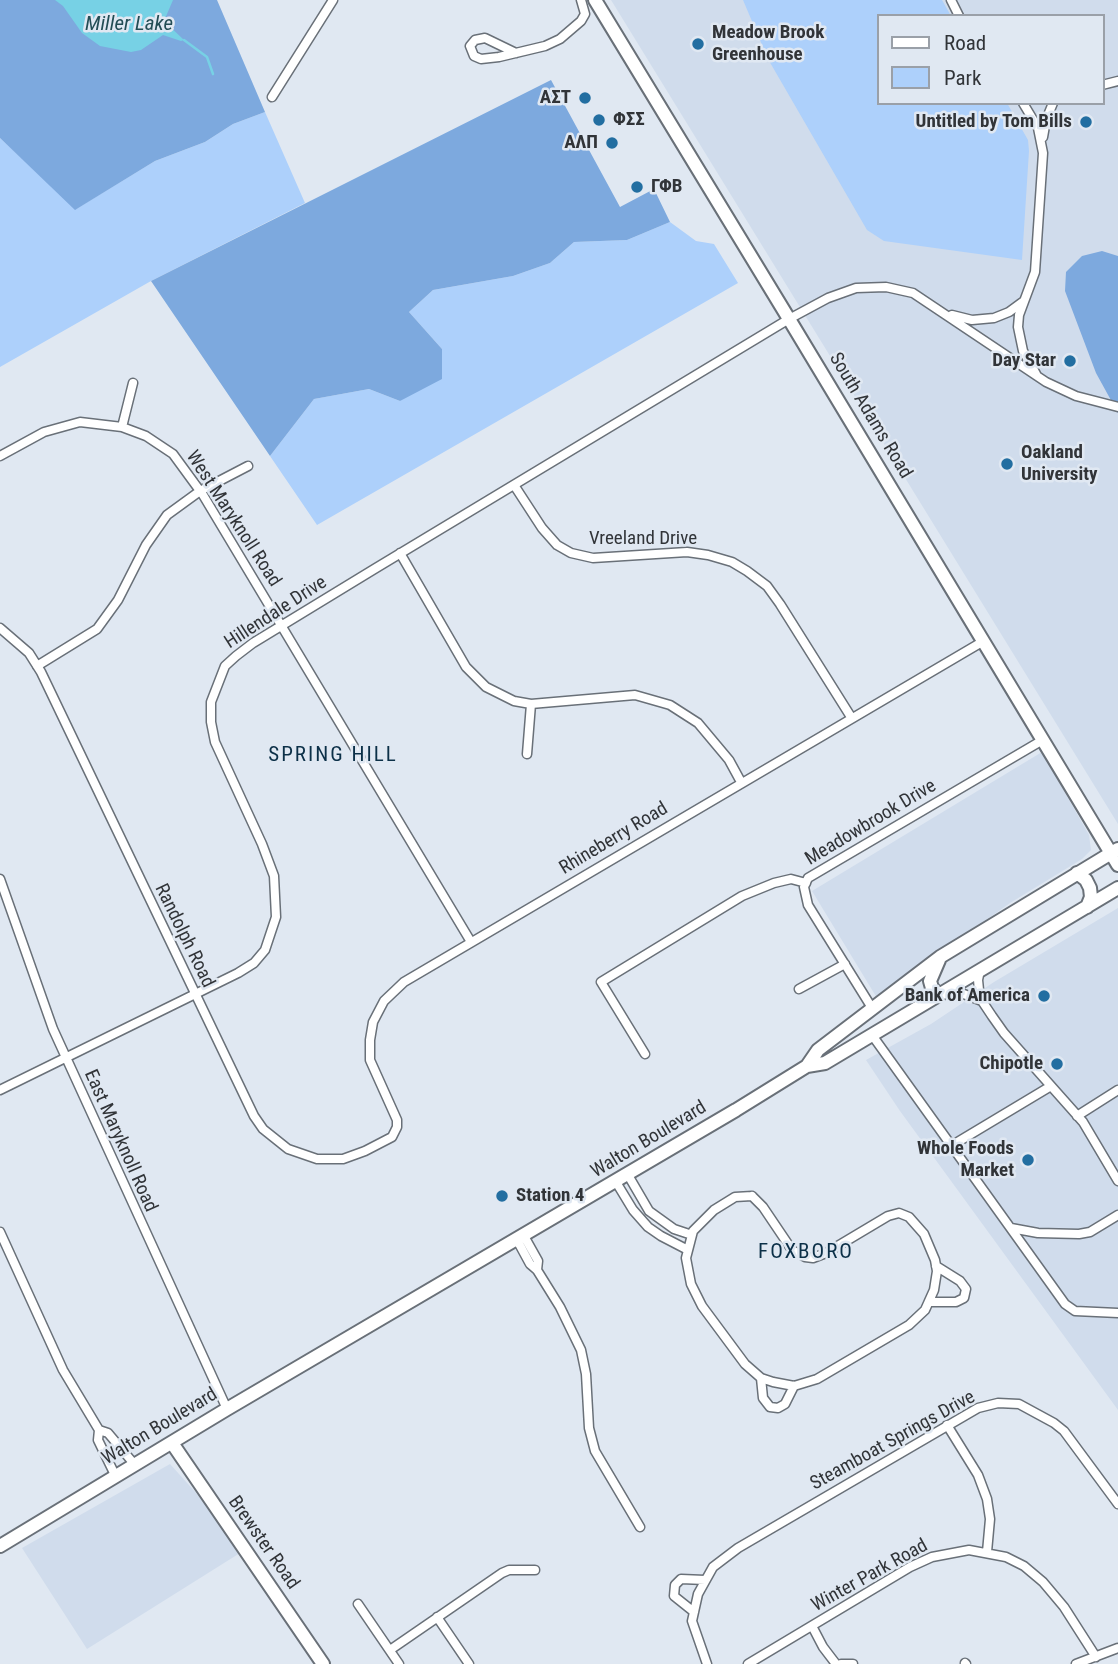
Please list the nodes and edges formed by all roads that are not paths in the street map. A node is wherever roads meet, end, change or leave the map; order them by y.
1 (333, 0) edge
2 (581, 0) edge
3 (595, 0) edge
4 (516, 52) junction
5 (272, 97) dead end
6 (1024, 105) edge
7 (1052, 105) edge
8 (1043, 144) junction
9 (1024, 300) junction
10 (943, 312) junction
11 (789, 319) junction
12 (1040, 379) junction
13 (133, 383) dead end
14 (1118, 407) edge
15 (122, 427) junction
16 (0, 456) edge
17 (248, 466) dead end
18 (514, 485) junction
19 (200, 491) junction
20 (400, 553) junction
21 (281, 626) junction
22 (0, 628) edge
23 (982, 642) junction
24 (37, 666) junction
25 (531, 704) junction
26 (850, 717) junction
27 (1041, 741) junction
28 (527, 754) dead end
29 (741, 782) junction
30 (1114, 851) edge
31 (1118, 865) edge
32 (1077, 873) junction
33 (0, 879) edge
34 (806, 883) junction
35 (1118, 888) edge
36 (1087, 907) junction
37 (471, 942) junction
38 (940, 957) junction
39 (845, 964) junction
40 (980, 970) junction
41 (799, 989) dead end
42 (943, 993) junction
43 (195, 996) junction
44 (982, 1001) junction
45 (872, 1008) junction
46 (852, 1023) junction
47 (872, 1035) junction
48 (859, 1042) junction
49 (645, 1054) dead end
50 (65, 1058) junction
51 (807, 1066) junction
52 (1051, 1086) junction
53 (0, 1090) edge
54 (1118, 1090) edge
55 (1077, 1115) junction
56 (397, 1127) joint
57 (951, 1146) junction
58 (622, 1178) junction
59 (1118, 1181) edge
60 (1118, 1215) edge
61 (1010, 1228) junction
62 (0, 1232) edge
63 (692, 1235) junction
64 (520, 1238) junction
65 (688, 1250) junction
66 (936, 1266) junction
67 (929, 1302) junction
68 (1118, 1313) edge
69 (761, 1378) junction
70 (794, 1386) junction
71 (228, 1409) junction
72 (947, 1425) junction
73 (99, 1430) junction
74 (172, 1443) junction
75 (135, 1465) junction
76 (116, 1476) junction
77 (1118, 1504) edge
78 (640, 1527) dead end
79 (0, 1545) edge
80 (987, 1552) junction
81 (535, 1570) dead end
82 (705, 1580) junction
83 (358, 1604) dead end
84 (694, 1612) junction
85 (437, 1617) junction
86 (812, 1626) junction
87 (1118, 1648) edge
88 (390, 1650) junction
89 (1096, 1657) junction
90 (323, 1664) edge
91 (399, 1664) edge
92 (469, 1664) edge
93 (707, 1664) edge
94 (748, 1664) edge
95 (836, 1664) edge
96 (841, 1664) edge
97 (853, 1664) edge
98 (1076, 1664) edge

1 - 5 street
2 - 4 street
3 - 11 main road, South Adams Road
4 - 4 street
6 - 8 street
7 - 8 street
8 - 9 street
9 - 10 street
9 - 12 street
10 - 11 street, Hillendale Drive
10 - 12 street
11 - 18 street, Hillendale Drive
11 - 23 main road, South Adams Road
12 - 14 street
13 - 15 street
15 - 16 street, West Maryknoll Road
15 - 19 street, West Maryknoll Road
17 - 19 street
18 - 20 street, Hillendale Drive
18 - 26 street, Vreeland Drive
19 - 21 street, West Maryknoll Road
19 - 24 street
20 - 21 street, Hillendale Drive
20 - 25 street
21 - 37 street, West Maryknoll Road
21 - 43 street, Hillendale Drive
22 - 24 street, Randolph Road
23 - 26 street, Rhineberry Road
23 - 27 main road, South Adams Road
24 - 43 street, Randolph Road
25 - 28 street
25 - 29 street
26 - 29 street, Rhineberry Road
27 - 30 main road, South Adams Road
27 - 34 street, Meadowbrook Drive
29 - 37 street, Rhineberry Road
30 - 31 main road, South Adams Road
30 - 32 main road, Walton Boulevard
32 - 36 main road
32 - 38 main road, Walton Boulevard
33 - 50 street, East Maryknoll Road
34 - 39 street, Meadowbrook Drive
34 - 49 street
35 - 36 main road
36 - 40 main road
37 - 56 street, Rhineberry Road
38 - 42 main road
38 - 45 main road, Walton Boulevard
39 - 41 street
39 - 45 street, Meadowbrook Drive
40 - 42 main road
40 - 44 street
42 - 44 street
42 - 47 main road
43 - 50 street, Hillendale Drive
43 - 56 street, Randolph Road
44 - 52 street
45 - 46 main road, Walton Boulevard
46 - 48 main road
46 - 51 main road, Walton Boulevard
47 - 48 main road
47 - 57 street
48 - 51 main road
50 - 53 street, Hillendale Drive
50 - 71 street, East Maryknoll Road
51 - 58 main road, Walton Boulevard
52 - 55 street
52 - 57 street
54 - 55 street
55 - 59 street
57 - 61 street
58 - 63 street
58 - 64 main road, Walton Boulevard
58 - 65 street
60 - 61 street
61 - 68 street
62 - 73 street
63 - 65 street
63 - 66 street
64 - 71 main road, Walton Boulevard
64 - 78 street
65 - 69 street
66 - 67 street
66 - 67 street
67 - 70 street
69 - 70 street
69 - 70 street
71 - 74 main road, Walton Boulevard
72 - 77 street, Steamboat Springs Drive
72 - 80 street
72 - 82 street, Steamboat Springs Drive
73 - 75 street
73 - 76 street
74 - 75 main road, Walton Boulevard
74 - 90 main road, Brewster Road
75 - 76 main road, Walton Boulevard
76 - 79 main road, Walton Boulevard
80 - 86 street, Winter Park Road
80 - 89 street, Winter Park Road
81 - 85 street
82 - 84 street, Steamboat Springs Drive
82 - 84 street, Steamboat Springs Drive
83 - 88 street
84 - 93 street, Steamboat Springs Drive
85 - 88 street
85 - 92 street
86 - 94 street, Winter Park Road
86 - 95 street
87 - 89 street
88 - 91 street
89 - 98 street
96 - 97 street

